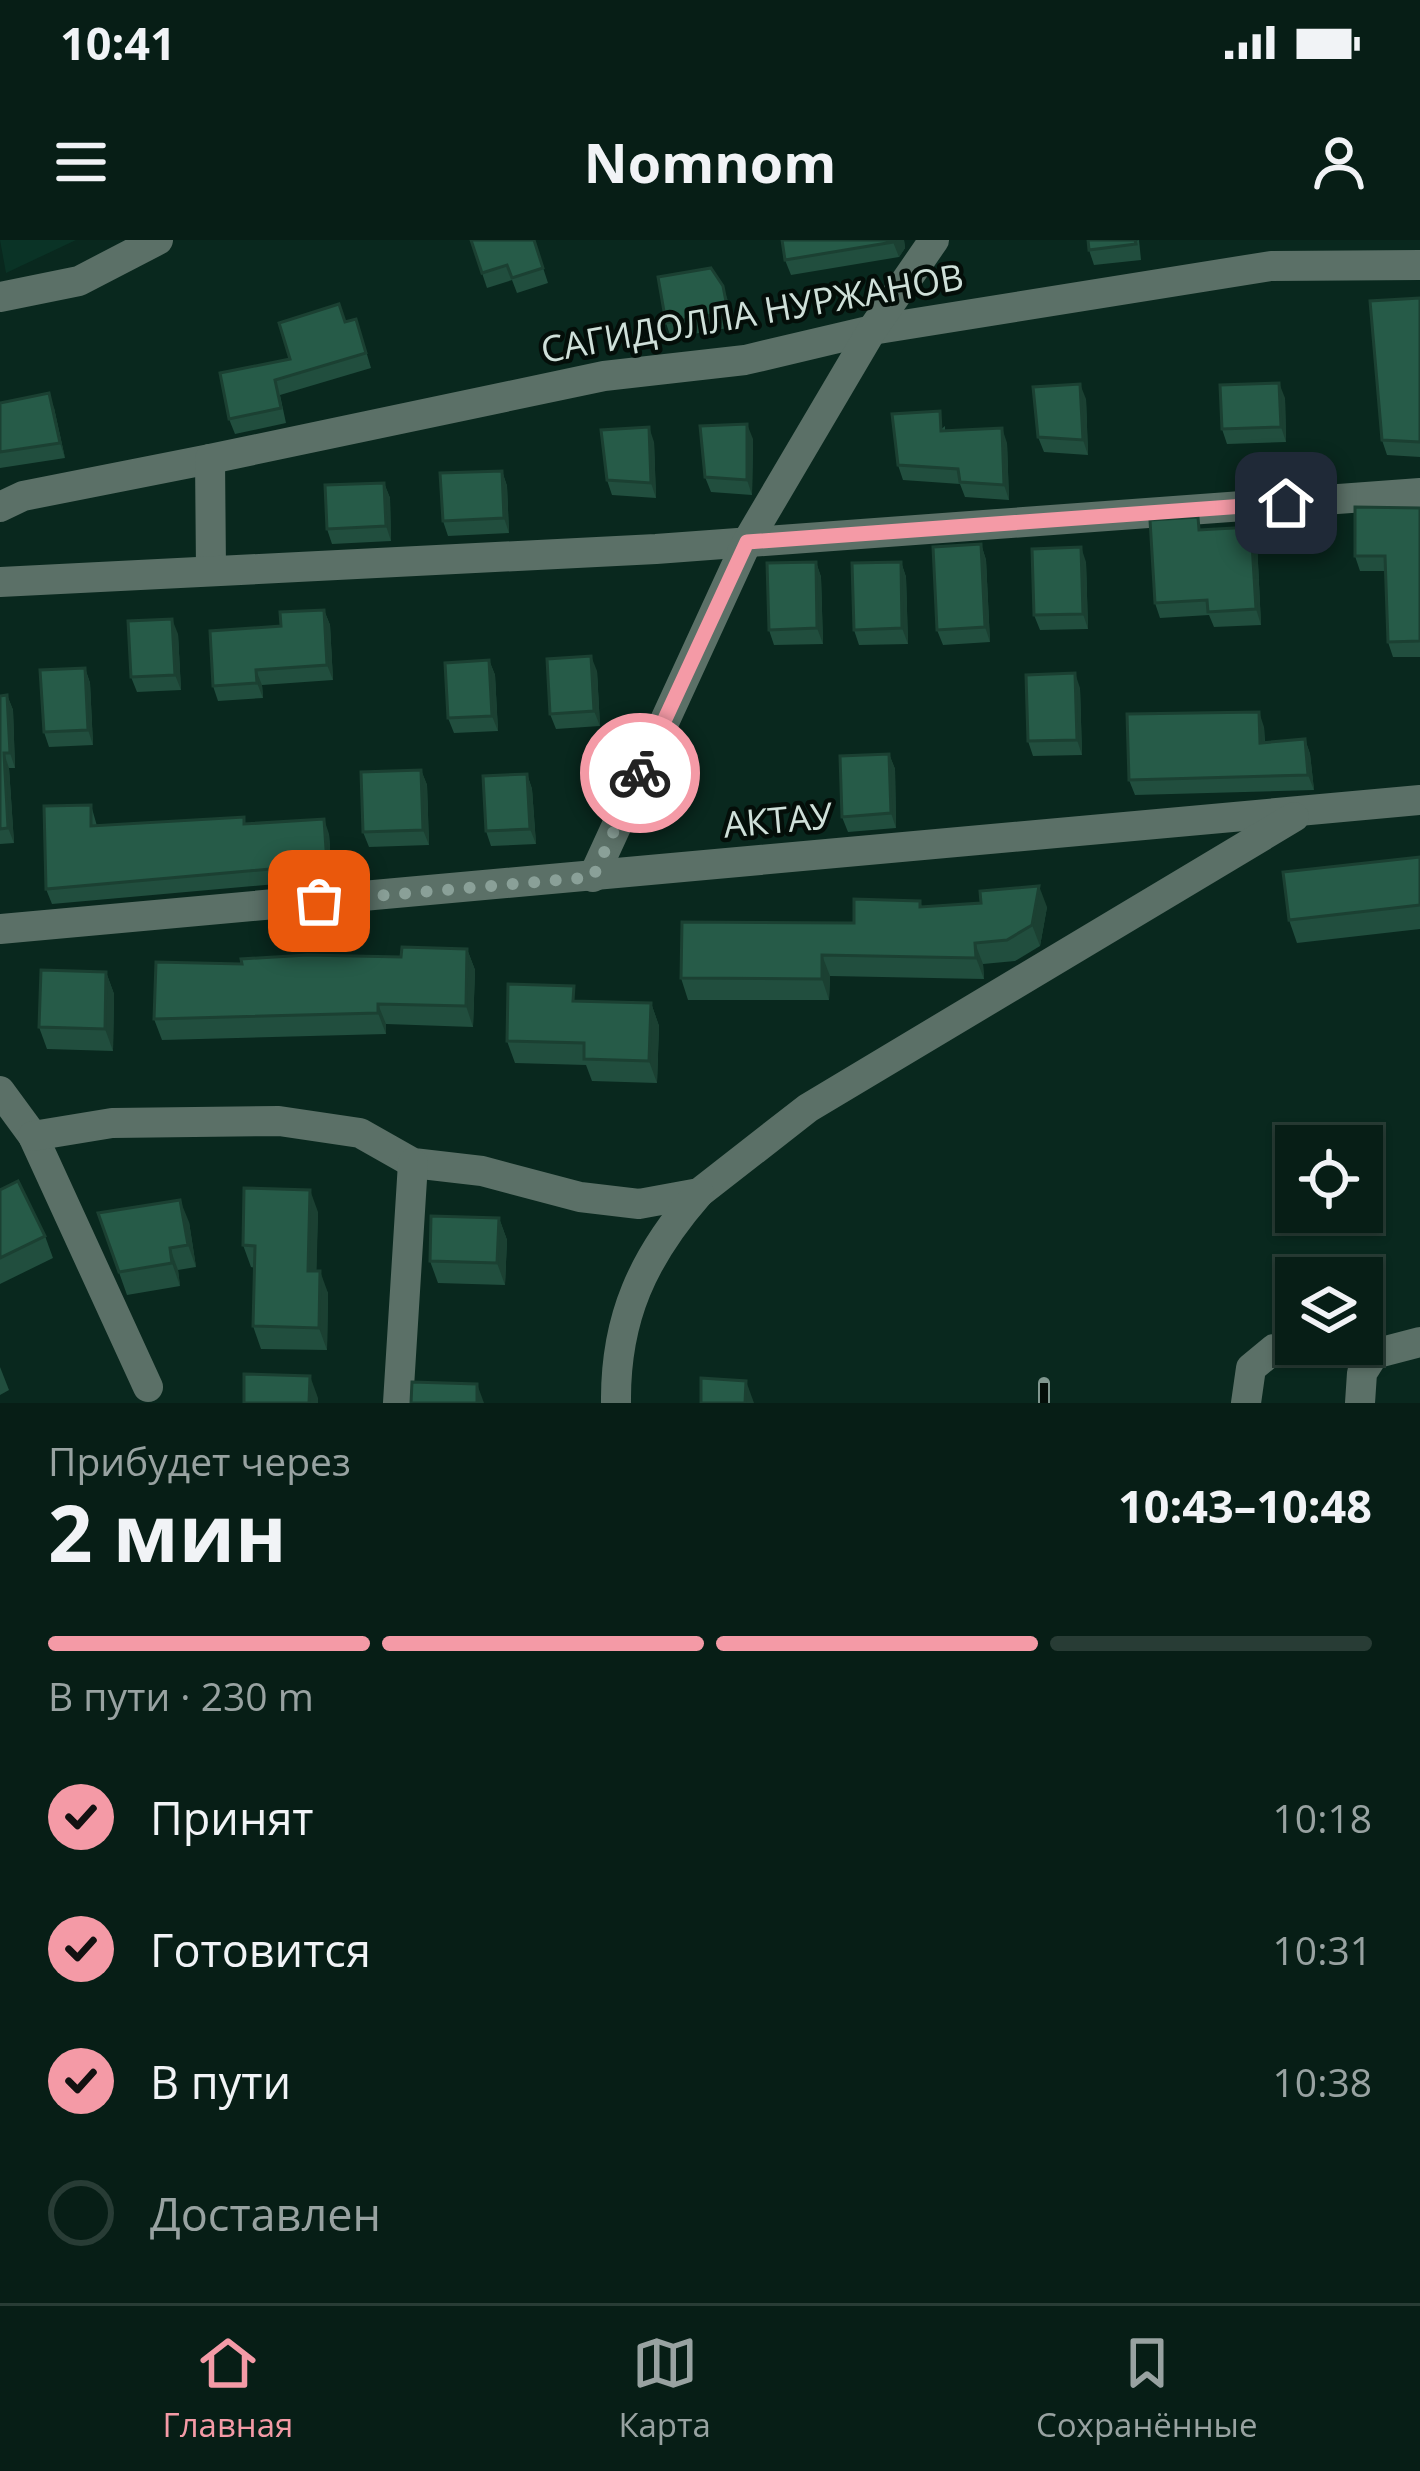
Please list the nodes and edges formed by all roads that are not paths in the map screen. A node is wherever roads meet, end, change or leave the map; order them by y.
1 (158, 240) edge
2 (934, 240) edge
3 (1420, 265) edge
4 (0, 297) edge
5 (872, 330) junction
6 (210, 459) junction
7 (1420, 493) edge
8 (0, 507) edge
9 (747, 542) junction
10 (211, 569) junction
11 (0, 582) edge
12 (1420, 800) edge
13 (1304, 811) junction
14 (593, 877) junction
15 (0, 929) edge
16 (0, 1090) edge
17 (33, 1136) junction
18 (413, 1162) junction
19 (698, 1193) junction
20 (1420, 1342) edge
21 (1275, 1349) edge
22 (1383, 1352) edge
23 (1367, 1365) edge
24 (148, 1388) dead end
25 (398, 1403) edge
26 (616, 1403) edge
27 (1246, 1403) edge
28 (1360, 1403) edge

1 - 4 street
2 - 5 street
3 - 5 street, САГИДОЛЛА НУРЖАНОВ
5 - 6 street, САГИДОЛЛА НУРЖАНОВ
5 - 9 street
6 - 8 street, САГИДОЛЛА НУРЖАНОВ
6 - 10 street
7 - 9 street
9 - 10 street
9 - 14 street
10 - 11 street
12 - 13 street, АКТАУ
13 - 14 street, АКТАУ
13 - 19 street
14 - 15 street, АКТАУ
16 - 17 street
17 - 18 street
17 - 24 street
18 - 19 street
18 - 25 street
19 - 26 street
20 - 22 street
21 - 27 street
23 - 28 street

